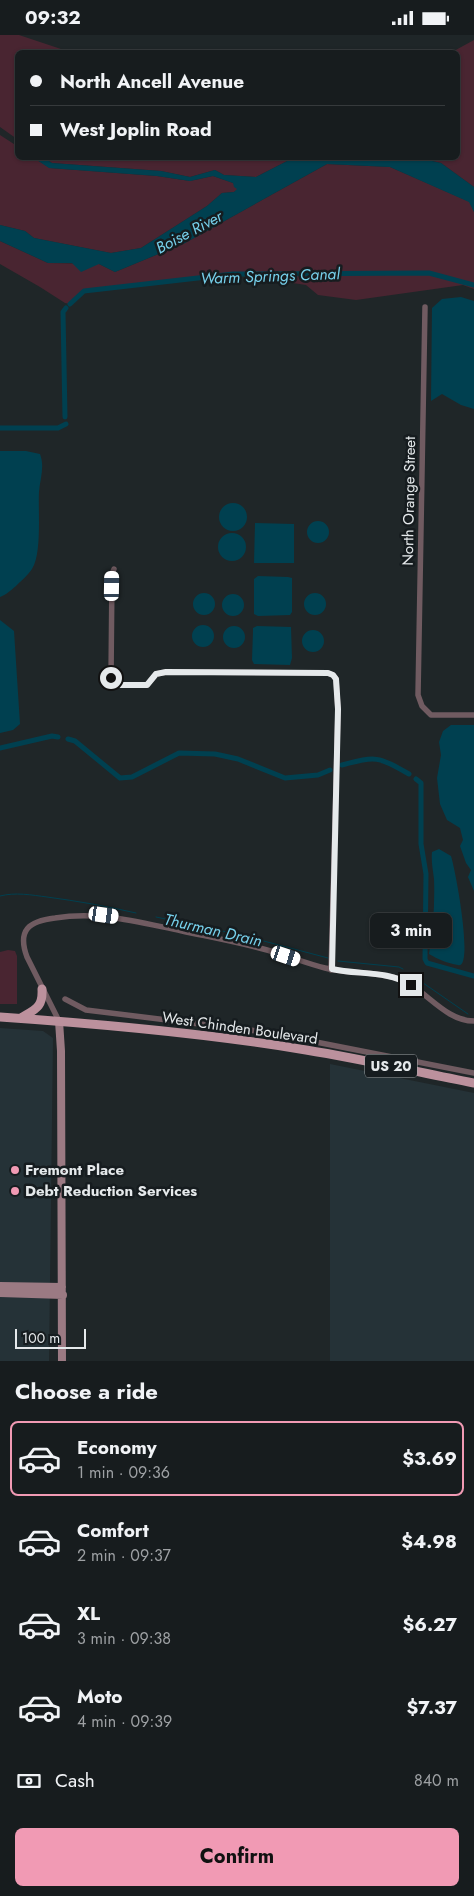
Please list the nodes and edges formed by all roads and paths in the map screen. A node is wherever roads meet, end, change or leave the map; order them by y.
1 (425, 307) dead end
2 (114, 569) dead end
3 (474, 715) edge
4 (332, 969) junction
5 (42, 989) junction
6 (65, 999) dead end
7 (0, 1017) edge
8 (20, 1018) junction
9 (58, 1021) junction
10 (474, 1021) edge
11 (474, 1073) edge
12 (474, 1083) edge
13 (0, 1287) edge
14 (63, 1291) junction
15 (0, 1293) edge
16 (62, 1361) edge

1 - 3 street, North Orange Street
2 - 4 street
4 - 5 street
4 - 10 street
5 - 8 main road
5 - 9 street
6 - 11 street
7 - 8 main road, West Chinden Boulevard
8 - 9 main road, West Chinden Boulevard
9 - 12 main road, West Chinden Boulevard / US 20
9 - 14 main road
13 - 14 main road
14 - 15 main road
14 - 16 main road

